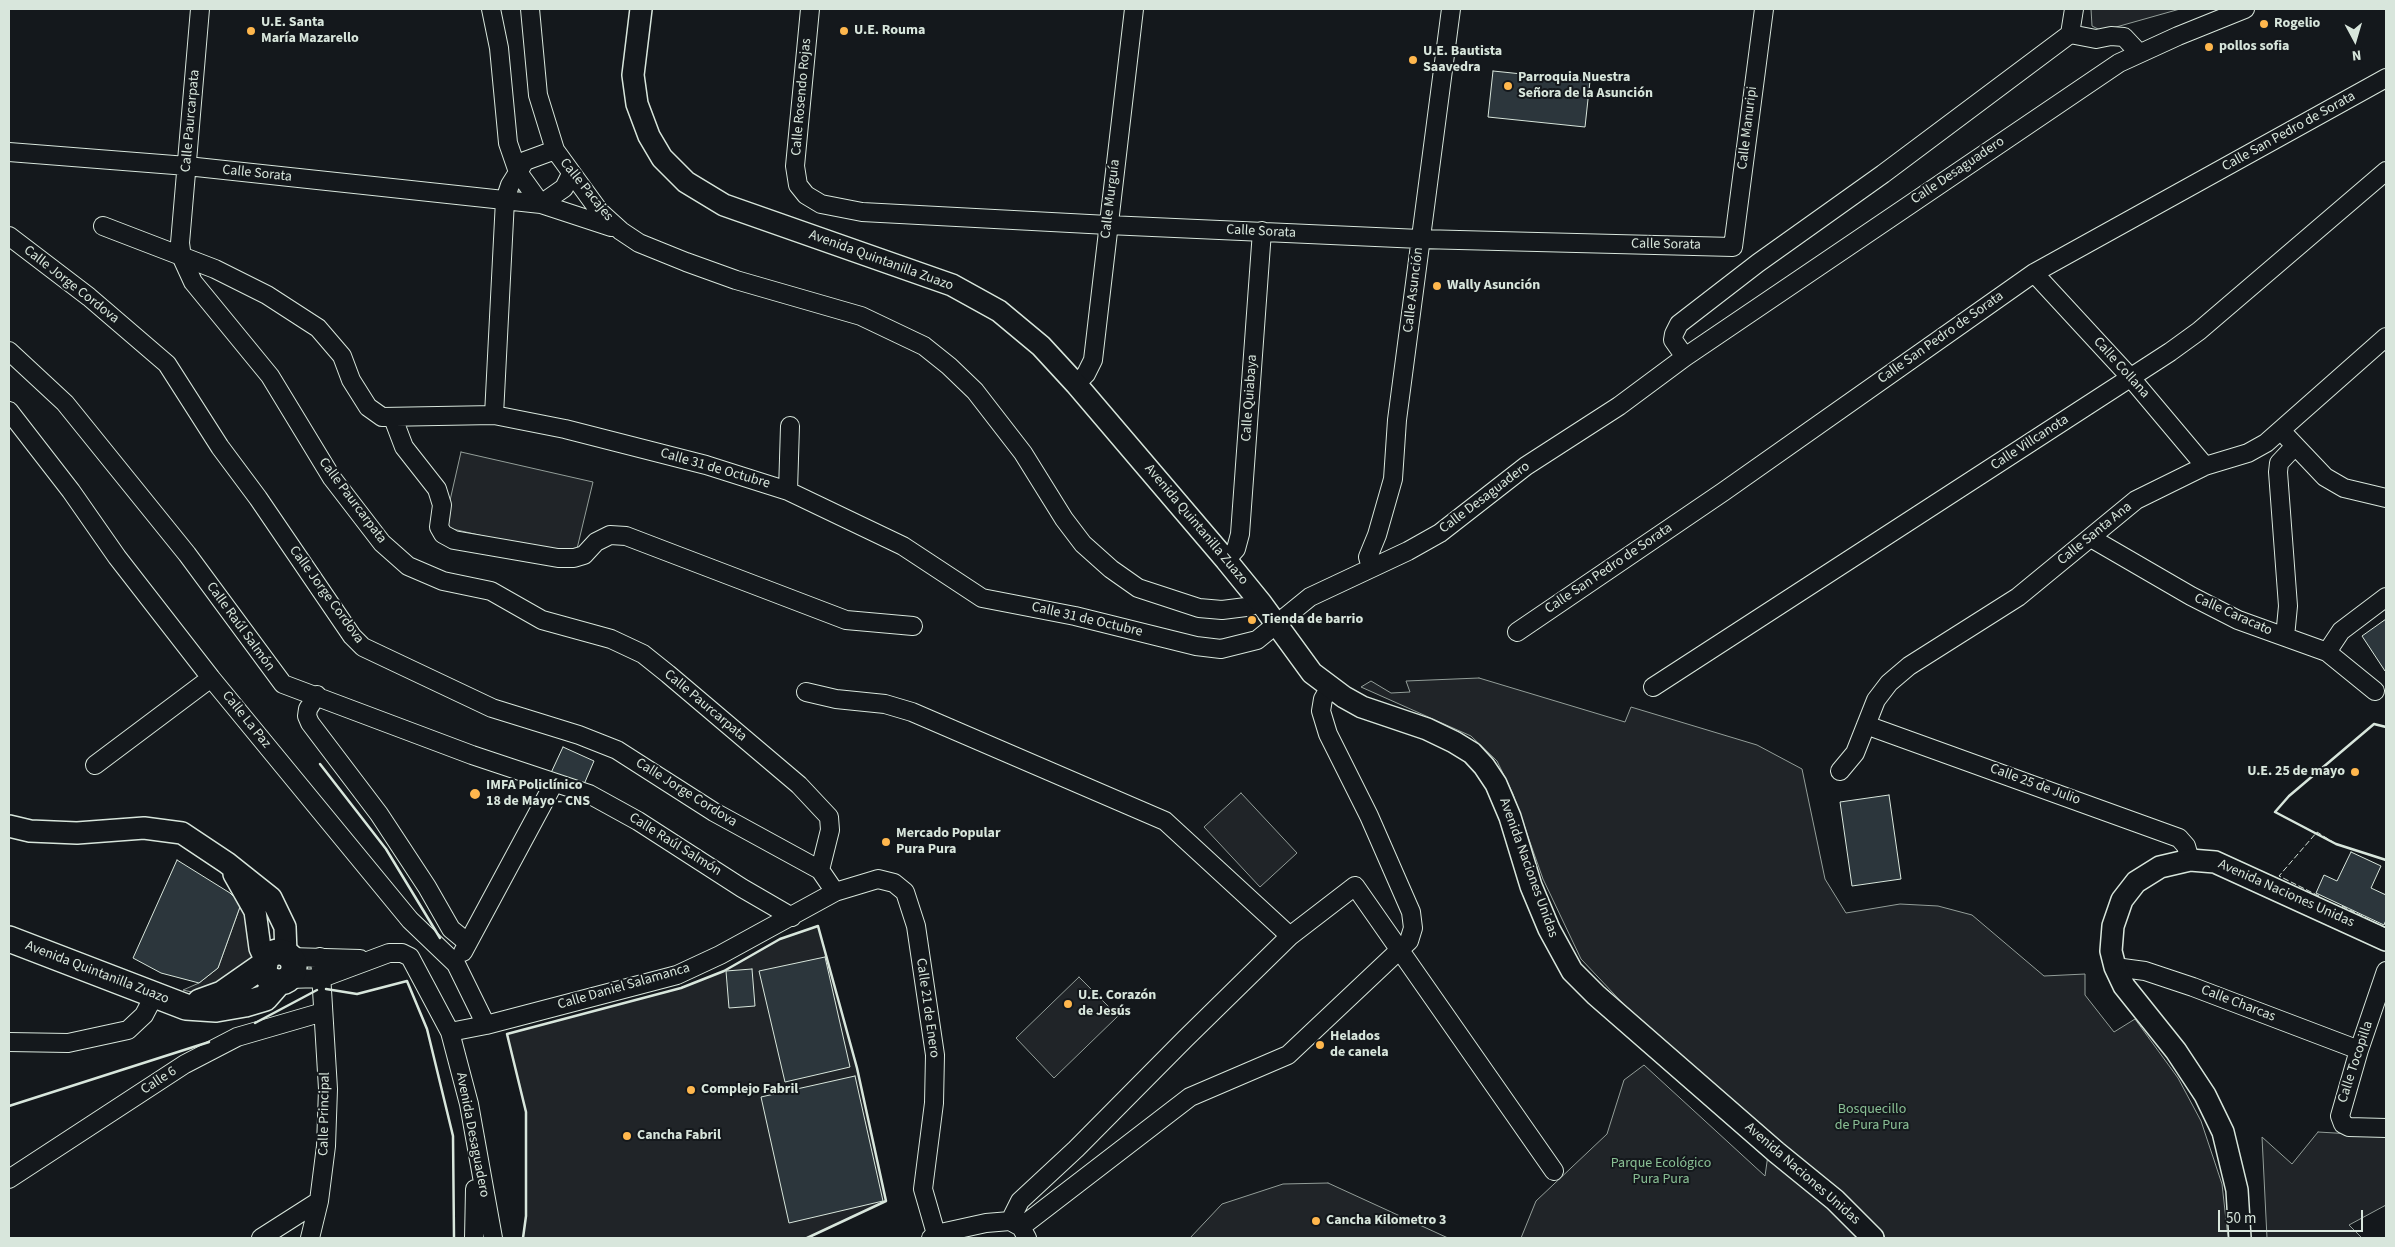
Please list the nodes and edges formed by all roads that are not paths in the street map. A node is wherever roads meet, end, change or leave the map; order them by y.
1 (200, 9) edge
2 (491, 9) edge
3 (530, 9) edge
4 (641, 9) edge
5 (810, 9) edge
6 (1134, 9) edge
7 (1451, 9) edge
8 (1764, 9) edge
9 (2074, 9) edge
10 (2245, 9) edge
11 (2070, 34) junction
12 (2139, 53) junction
13 (2386, 78) edge
14 (555, 150) junction
15 (9, 152) edge
16 (187, 166) junction
17 (2386, 171) edge
18 (518, 172) junction
19 (571, 174) junction
20 (798, 185) joint
21 (506, 200) junction
22 (541, 204) junction
23 (1108, 225) junction
24 (103, 226) dead end
25 (621, 231) junction
26 (1262, 231) junction
27 (9, 236) edge
28 (1420, 239) junction
29 (1733, 247) joint
30 (182, 258) junction
31 (2034, 273) junction
32 (2386, 337) edge
33 (9, 351) edge
34 (1685, 357) junction
35 (2131, 378) junction
36 (1076, 384) junction
37 (9, 411) edge
38 (494, 415) junction
39 (393, 418) junction
40 (790, 426) dead end
41 (2282, 431) junction
42 (2295, 446) junction
43 (2205, 466) junction
44 (788, 491) junction
45 (2386, 498) edge
46 (2090, 538) junction
47 (1226, 560) junction
48 (1371, 568) junction
49 (2386, 597) edge
50 (1261, 603) junction
51 (1277, 624) junction
52 (913, 626) dead end
53 (1517, 632) dead end
54 (2284, 638) junction
55 (2327, 652) junction
56 (211, 678) junction
57 (1330, 687) junction
58 (1653, 687) dead end
59 (2375, 691) dead end
60 (806, 692) dead end
61 (317, 695) junction
62 (1866, 724) junction
63 (95, 765) dead end
64 (1840, 771) dead end
65 (554, 783) junction
66 (9, 826) edge
67 (2190, 860) junction
68 (820, 870) junction
69 (834, 892) junction
70 (905, 892) joint
71 (792, 916) junction
72 (1290, 936) junction
73 (9, 939) edge
74 (2386, 940) edge
75 (468, 943) junction
76 (1400, 950) junction
77 (320, 957) junction
78 (368, 959) junction
79 (456, 964) junction
80 (279, 966) junction
81 (2115, 967) junction
82 (2386, 971) edge
83 (322, 983) junction
84 (154, 996) junction
85 (323, 1012) junction
86 (486, 1025) junction
87 (450, 1032) junction
88 (9, 1042) edge
89 (2359, 1050) junction
90 (2386, 1128) edge
91 (476, 1156) junction
92 (1554, 1171) dead end
93 (9, 1179) edge
94 (319, 1201) junction
95 (1019, 1229) edge
96 (933, 1236) edge
97 (261, 1238) edge
98 (310, 1238) edge
99 (474, 1238) edge
100 (493, 1238) edge
101 (1873, 1238) edge
102 (2240, 1238) edge

1 - 16 street, Calle Paurcarpata
2 - 18 street
3 - 14 street, Calle Pacajes
4 - 36 street, Avenida Quintanilla Zuazo
5 - 20 street, Calle Rosendo Rojas
6 - 23 street, Calle Murguía
7 - 28 street, Calle Asunción
8 - 29 street, Calle Manuripi
9 - 11 street
10 - 12 street, Calle Desaguadero
11 - 12 street
11 - 34 street
12 - 34 street, Calle Desaguadero
13 - 31 street, Calle San Pedro de Sorata
14 - 18 street
14 - 19 street, Calle Pacajes
15 - 16 street, Calle Sorata
16 - 21 street, Calle Sorata
16 - 30 street, Calle Paurcarpata
17 - 35 street, Calle Villcanota
18 - 21 street
18 - 22 street
19 - 22 street
19 - 25 street, Calle Pacajes
20 - 23 street, Calle Sorata
21 - 22 street, Calle Sorata
21 - 38 street
22 - 25 street, Calle Pacajes
23 - 26 street, Calle Sorata
23 - 36 street, Calle Murguía
24 - 30 street, Calle 31 de Octubre
25 - 50 street
26 - 28 street, Calle Sorata
26 - 47 street, Calle Quiabaya
27 - 68 street, Calle Jorge Cordova
28 - 29 street, Calle Sorata
28 - 48 street, Calle Asunción
30 - 39 street, Calle 31 de Octubre
30 - 68 street, Calle Paurcarpata
31 - 35 street, Calle Collana
31 - 53 street, Calle San Pedro de Sorata
32 - 41 street, Calle Santa Ana
33 - 61 street, Calle Raúl Salmón
34 - 48 street, Calle Desaguadero
35 - 43 street, Calle Collana
35 - 58 street, Calle Villcanota
36 - 47 street, Avenida Quintanilla Zuazo
37 - 56 street, Calle La Paz
38 - 39 street, Calle 31 de Octubre
38 - 44 street, Calle 31 de Octubre
39 - 52 street
40 - 44 street
41 - 42 street
41 - 43 street, Calle Santa Ana
42 - 45 street
42 - 54 street
43 - 46 street, Calle Santa Ana
44 - 51 street, Calle 31 de Octubre
46 - 54 street, Calle Caracato
46 - 62 street, Calle Santa Ana
47 - 50 street, Avenida Quintanilla Zuazo
48 - 51 street, Calle Desaguadero
49 - 55 street
50 - 51 street, Avenida Naciones Unidas
51 - 57 street, Avenida Naciones Unidas
54 - 55 street, Calle Caracato
55 - 59 street, Calle Caracato
56 - 63 street
56 - 79 street, Calle La Paz
57 - 76 street
57 - 101 street, Avenida Naciones Unidas
60 - 72 street
61 - 65 street, Calle Raúl Salmón
61 - 75 street
62 - 64 street, Calle Santa Ana
62 - 67 street, Calle 25 de Julio
65 - 71 street, Calle Raúl Salmón
65 - 75 street
66 - 80 street
67 - 74 street, Avenida Naciones Unidas
67 - 81 street, Avenida Naciones Unidas
68 - 69 street
69 - 70 street, Calle Daniel Salamanca
69 - 71 street, Calle Daniel Salamanca
70 - 96 street, Calle 21 de Enero
71 - 86 street, Calle Daniel Salamanca
72 - 76 street
72 - 95 street
73 - 84 main road, Avenida Quintanilla Zuazo
75 - 79 street
76 - 92 street
76 - 95 street
77 - 78 street
77 - 80 street
77 - 83 street, Calle Principal
78 - 83 street
78 - 87 street
79 - 86 street, Calle La Paz
80 - 83 street
80 - 84 main road, Avenida Quintanilla Zuazo
81 - 89 street, Calle Charcas
81 - 102 street, Avenida Naciones Unidas
82 - 89 street, Calle Tocopilla
83 - 85 street, Calle Principal
84 - 88 street
85 - 93 street, Calle 6
85 - 94 street, Calle Principal
86 - 87 street, Calle Daniel Salamanca
87 - 91 street, Avenida Desaguadero
89 - 90 street, Calle Tocopilla
91 - 99 street
91 - 100 street, Avenida Desaguadero
94 - 97 street
94 - 98 street, Calle Principal
95 - 96 street

